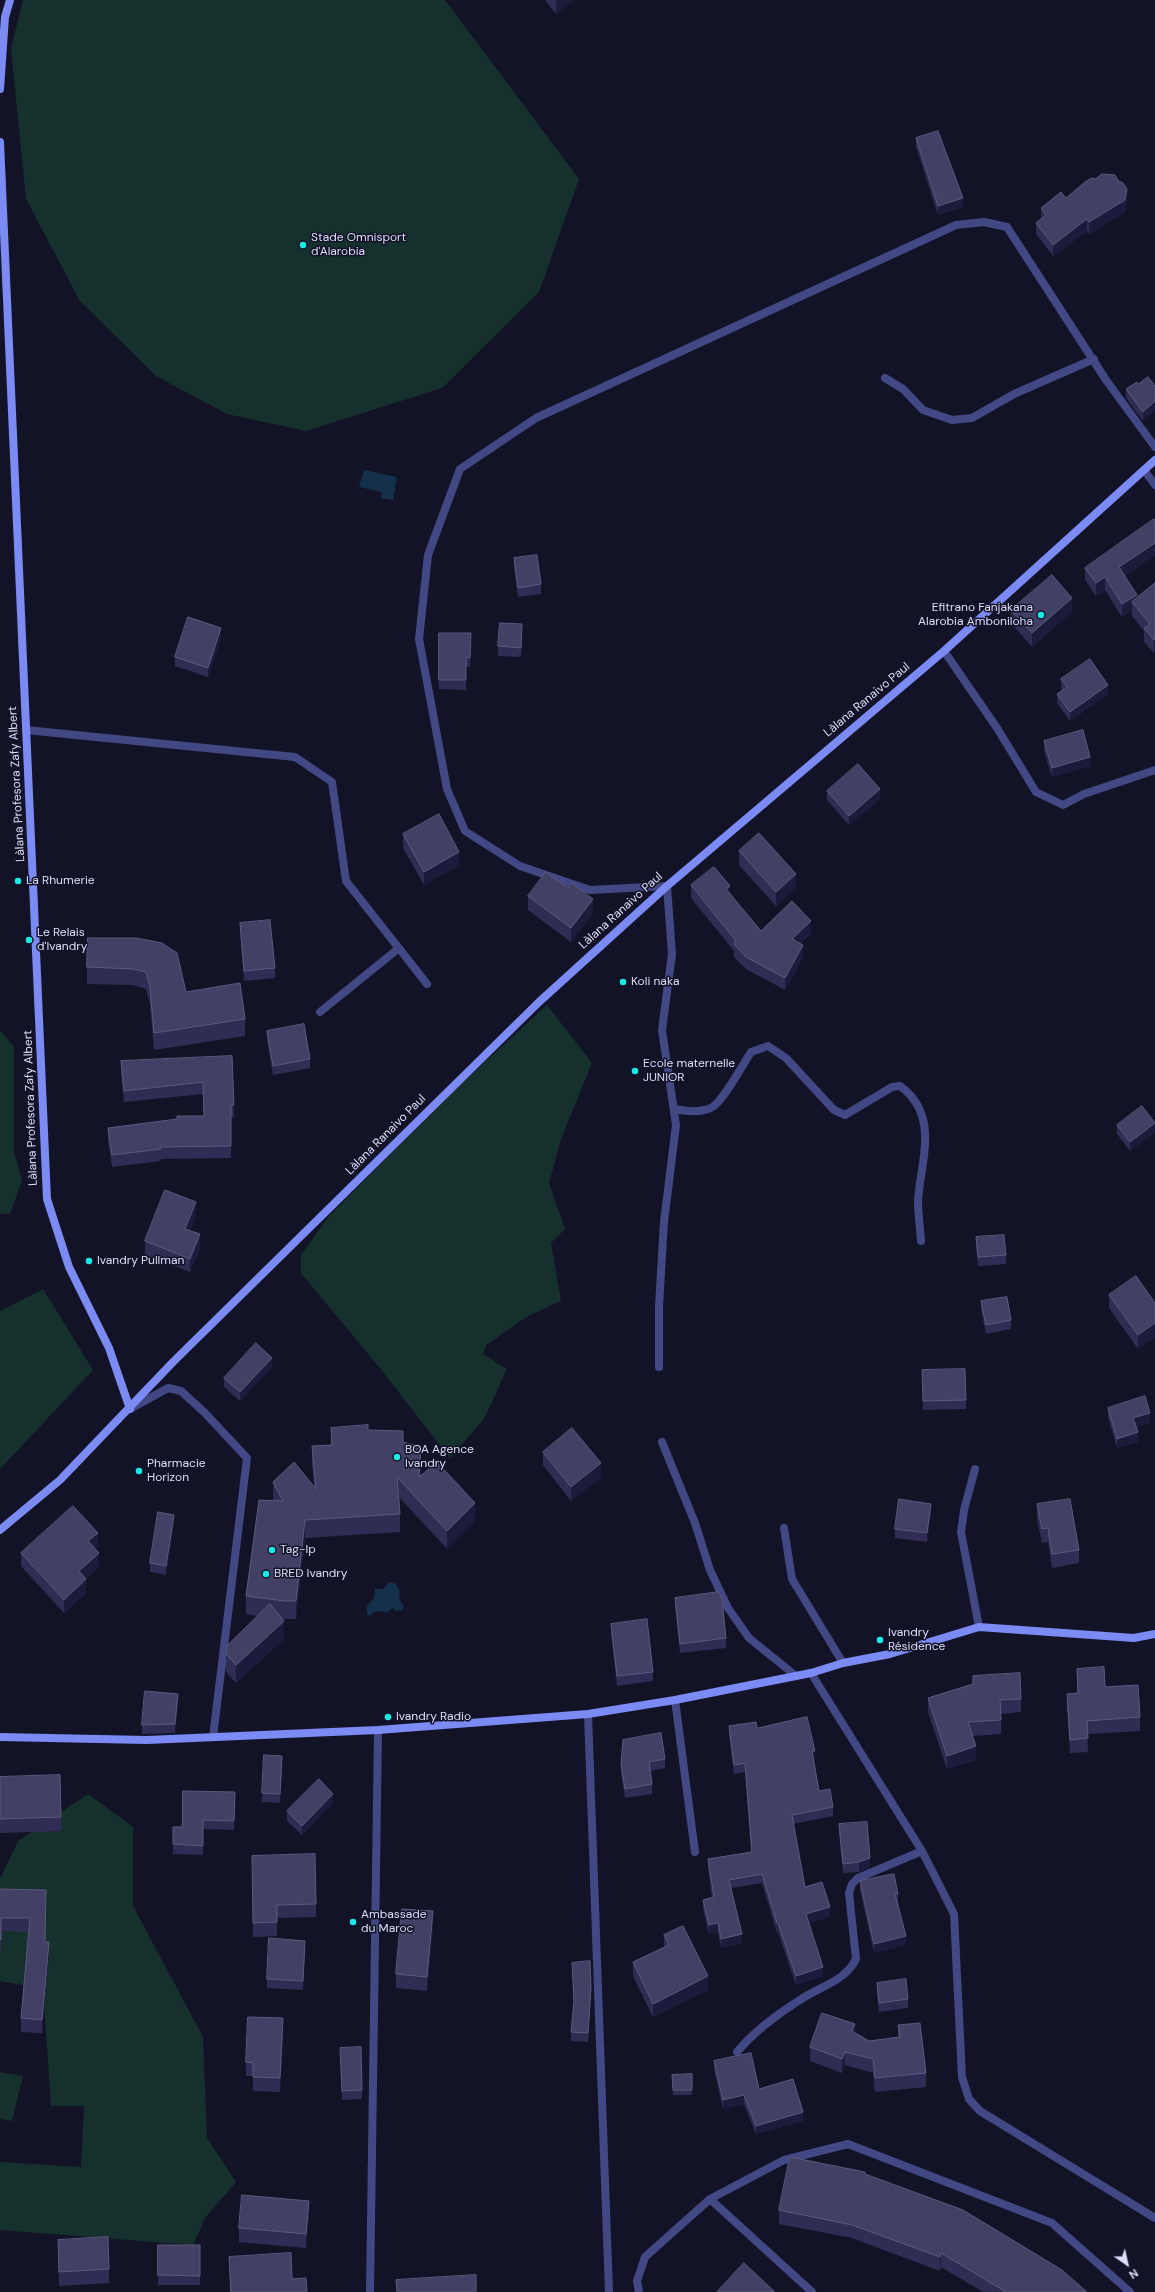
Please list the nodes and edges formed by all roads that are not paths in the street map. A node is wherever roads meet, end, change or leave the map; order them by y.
1 (10, 0) edge
2 (0, 89) edge
3 (0, 142) edge
4 (1094, 359) junction
5 (885, 378) dead end
6 (1155, 447) edge
7 (1155, 460) edge
8 (1144, 470) junction
9 (1155, 485) edge
10 (944, 651) junction
11 (26, 730) junction
12 (1155, 770) edge
13 (667, 886) junction
14 (399, 948) junction
15 (427, 984) dead end
16 (320, 1012) dead end
17 (674, 1109) junction
18 (921, 1241) dead end
19 (660, 1367) dead end
20 (130, 1409) junction
21 (662, 1442) dead end
22 (975, 1470) dead end
23 (784, 1528) dead end
24 (0, 1530) edge
25 (979, 1627) junction
26 (1155, 1634) edge
27 (843, 1663) junction
28 (811, 1674) junction
29 (796, 1676) junction
30 (675, 1700) junction
31 (588, 1714) junction
32 (378, 1730) junction
33 (0, 1737) edge
34 (213, 1737) junction
35 (922, 1851) junction
36 (695, 1852) dead end
37 (737, 2052) dead end
38 (710, 2199) junction
39 (1155, 2218) edge
40 (370, 2292) edge
41 (609, 2292) edge
42 (639, 2292) edge
43 (812, 2292) edge
44 (1130, 2292) edge

1 - 2 street
3 - 11 street, Làlana Profesora Zafy Albert
4 - 5 street
4 - 6 street
4 - 13 street
7 - 8 street, Làlana Ranaivo Paul
8 - 9 street
8 - 10 street, Làlana Ranaivo Paul
10 - 12 street
10 - 13 street, Làlana Ranaivo Paul
11 - 14 street
11 - 20 street, Làlana Profesora Zafy Albert
13 - 17 street
13 - 20 street, Làlana Ranaivo Paul
14 - 15 street
14 - 16 street
17 - 18 street
17 - 19 street
20 - 24 street, Làlana Ranaivo Paul
20 - 34 street
21 - 29 street
22 - 25 street
23 - 27 street
25 - 26 street
25 - 27 street
27 - 28 street
28 - 29 street
28 - 35 street
29 - 30 street
30 - 31 street
30 - 36 street
31 - 32 street
31 - 41 street
32 - 34 street
32 - 40 street
33 - 34 street
35 - 37 street
35 - 39 street
38 - 42 street
38 - 43 street
38 - 44 street

